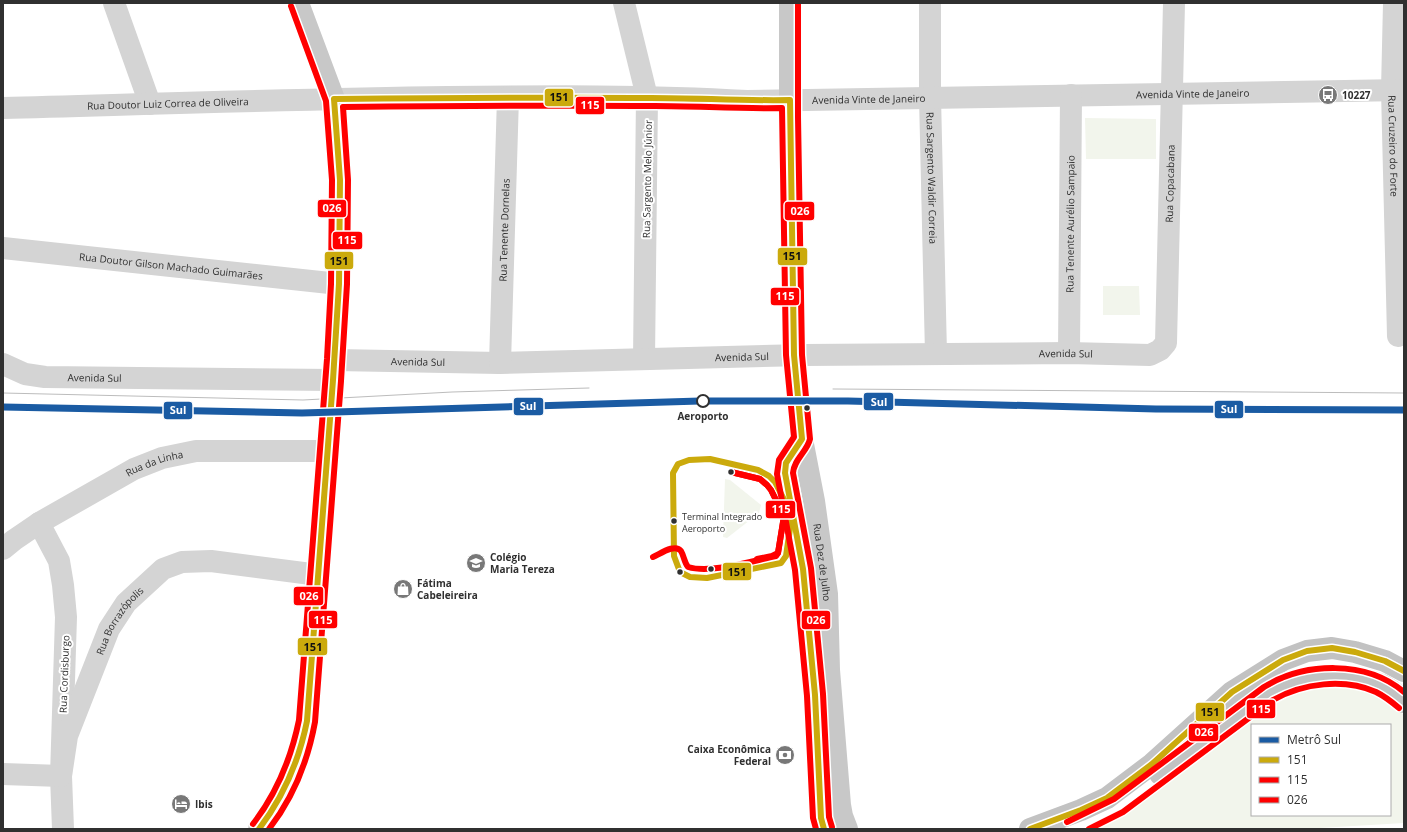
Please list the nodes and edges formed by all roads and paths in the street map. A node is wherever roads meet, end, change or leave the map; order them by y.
1 (114, 3) edge
2 (298, 3) edge
3 (624, 3) edge
4 (790, 3) edge
5 (930, 3) edge
6 (1174, 3) edge
7 (1394, 3) edge
8 (1398, 90) edge
9 (1172, 94) junction
10 (1071, 95) junction
11 (508, 97) junction
12 (930, 97) junction
13 (648, 98) junction
14 (334, 99) junction
15 (790, 100) junction
16 (150, 104) junction
17 (3, 108) edge
18 (3, 248) edge
19 (339, 284) junction
20 (1398, 336) dead end
21 (1069, 353) junction
22 (936, 354) junction
23 (1150, 355) joint
24 (644, 359) junction
25 (500, 363) junction
26 (3, 364) edge
27 (794, 365) junction
28 (334, 370) junction
29 (802, 439) tunnel mouth
30 (327, 451) junction
31 (40, 524) junction
32 (3, 549) edge
33 (318, 575) junction
34 (1404, 670) edge
35 (1404, 702) edge
36 (3, 774) edge
37 (61, 776) junction
38 (63, 829) edge
39 (260, 829) edge
40 (847, 829) edge
41 (1030, 829) edge
42 (1071, 829) edge

1 - 16 street
2 - 14 main road
3 - 13 street, Rua Sargento Melo Júnior
4 - 15 main road
5 - 12 street, Rua Sargento Waldir Correia
6 - 9 street, Rua Copacabana
7 - 8 street, Rua Cruzeiro do Forte
8 - 9 street, Avenida Vinte de Janeiro
8 - 20 street, Rua Cruzeiro do Forte
9 - 10 street, Avenida Vinte de Janeiro
9 - 23 street, Rua Copacabana
10 - 12 street, Avenida Vinte de Janeiro
10 - 21 street, Rua Tenente Aurélio Sampaio
11 - 13 street, Avenida Vinte de Janeiro
11 - 14 street, Avenida Vinte de Janeiro
11 - 25 street, Rua Tenente Dornelas
12 - 15 street, Avenida Vinte de Janeiro
12 - 22 street, Rua Sargento Waldir Correia
13 - 15 street, Avenida Vinte de Janeiro
13 - 24 street, Rua Sargento Melo Júnior
14 - 16 street, Rua Doutor Luiz Correa de Oliveira
14 - 19 main road
15 - 27 main road
16 - 17 street, Rua Doutor Luiz Correa de Oliveira
18 - 19 street, Rua Doutor Gilson Machado Guimarães
19 - 28 main road
21 - 22 street, Avenida Sul
21 - 23 street, Avenida Sul
22 - 27 street, Avenida Sul
24 - 25 street, Avenida Sul
24 - 27 street, Avenida Sul
25 - 28 street, Avenida Sul
26 - 28 street, Avenida Sul
28 - 30 main road
29 - 40 main road, Rua Dez de Julho
30 - 31 street, Rua da Linha
30 - 33 main road
31 - 32 street, Rua da Linha
31 - 37 street, Rua Cordisburgo
33 - 37 street, Rua Borrazópolis
33 - 39 main road
34 - 41 highway
35 - 42 highway
36 - 37 street
37 - 38 street, Rua Cordisburgo

